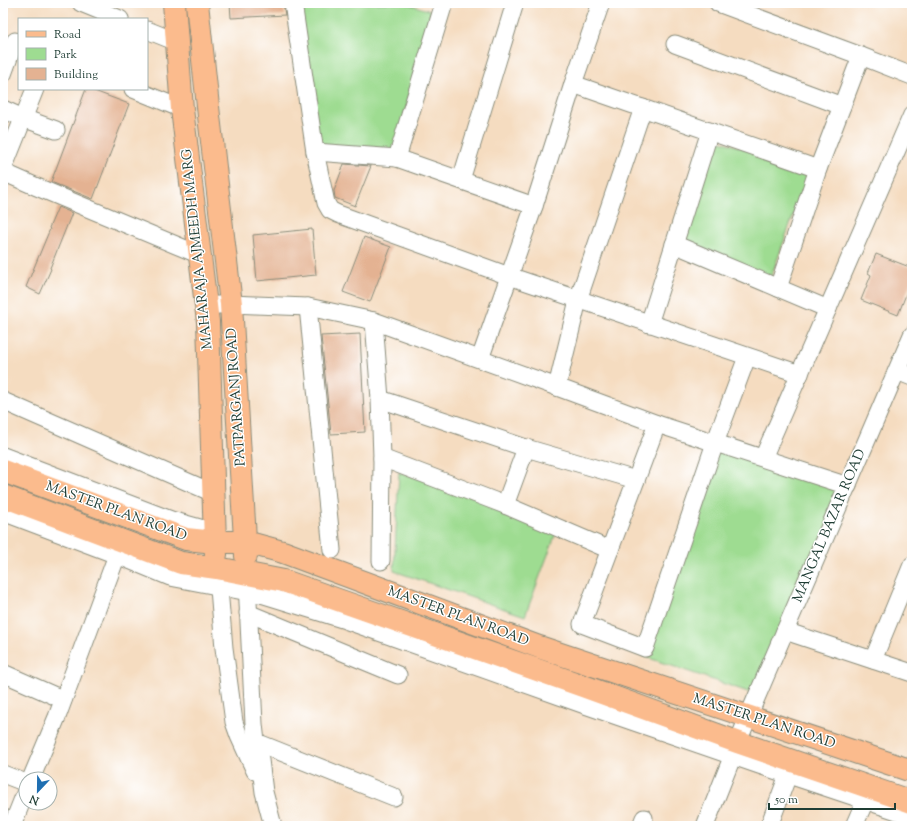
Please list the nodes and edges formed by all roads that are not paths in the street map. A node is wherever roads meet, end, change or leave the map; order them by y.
1 (81, 3) edge
2 (174, 3) edge
3 (197, 3) edge
4 (293, 3) edge
5 (515, 3) edge
6 (601, 3) edge
7 (718, 3) edge
8 (440, 4) edge
9 (118, 18) edge
10 (148, 30) edge
11 (12, 40) edge
12 (177, 42) junction
13 (675, 44) dead end
14 (860, 56) junction
15 (3, 74) edge
16 (912, 76) edge
17 (573, 84) junction
18 (35, 90) edge
19 (135, 90) edge
20 (842, 106) junction
21 (643, 108) junction
22 (3, 109) edge
23 (182, 109) junction
24 (912, 115) edge
25 (23, 118) junction
26 (56, 130) dead end
27 (710, 131) junction
28 (316, 152) junction
29 (397, 158) junction
30 (818, 169) junction
31 (3, 171) edge
32 (461, 180) junction
33 (534, 206) junction
34 (674, 244) junction
35 (200, 255) junction
36 (509, 276) junction
37 (778, 288) junction
38 (578, 300) junction
39 (231, 304) junction
40 (206, 306) junction
41 (308, 307) junction
42 (828, 309) junction
43 (374, 321) junction
44 (649, 324) junction
45 (912, 335) edge
46 (747, 357) junction
47 (480, 359) junction
48 (800, 374) junction
49 (904, 374) edge
50 (557, 386) junction
51 (380, 399) junction
52 (3, 401) edge
53 (657, 424) junction
54 (715, 442) junction
55 (526, 448) junction
56 (3, 456) edge
57 (382, 458) junction
58 (763, 458) junction
59 (3, 472) edge
60 (636, 480) junction
61 (848, 486) junction
62 (213, 493) junction
63 (3, 496) edge
64 (505, 505) junction
65 (3, 512) edge
66 (214, 537) junction
67 (246, 542) junction
68 (332, 550) dead end
69 (610, 550) junction
70 (117, 555) junction
71 (381, 561) dead end
72 (910, 576) edge
73 (218, 577) junction
74 (247, 583) junction
75 (248, 613) junction
76 (785, 631) junction
77 (873, 660) junction
78 (3, 673) edge
79 (912, 673) edge
80 (398, 675) dead end
81 (63, 700) junction
82 (748, 716) junction
83 (256, 742) junction
84 (735, 749) junction
85 (34, 771) edge
86 (912, 771) edge
87 (3, 774) edge
88 (788, 775) junction
89 (18, 780) edge
90 (264, 792) junction
91 (394, 797) dead end
92 (865, 801) junction
93 (912, 802) edge
94 (18, 811) edge
95 (912, 816) edge
96 (12, 826) edge
97 (273, 826) edge
98 (705, 826) edge
99 (769, 826) edge
100 (854, 826) edge

1 - 9 street
2 - 12 main road, MAHARAJA AJMEEDH MARG
3 - 39 main road, PATPARGANJ ROAD
4 - 28 street
5 - 32 street
6 - 17 street
7 - 14 street
8 - 29 street
10 - 12 street
11 - 15 street
12 - 23 main road, MAHARAJA AJMEEDH MARG
13 - 20 street
14 - 16 street
14 - 20 street
17 - 21 street
17 - 33 street
18 - 25 street
19 - 23 street
20 - 30 street
21 - 27 street
21 - 38 street
22 - 25 street
23 - 35 main road, MAHARAJA AJMEEDH MARG
24 - 42 street
25 - 26 street
25 - 31 street
27 - 30 street
27 - 34 street
28 - 29 street
28 - 36 street
29 - 32 street
30 - 37 street
31 - 35 street
32 - 33 street
33 - 36 street
34 - 37 street
34 - 44 street
35 - 40 main road, MAHARAJA AJMEEDH MARG
36 - 38 street
36 - 47 street
37 - 42 street
38 - 44 street
38 - 50 street
39 - 40 street
39 - 41 street
39 - 67 main road, PATPARGANJ ROAD
40 - 62 main road, MAHARAJA AJMEEDH MARG
41 - 43 street
41 - 68 street
42 - 48 street
43 - 47 street
43 - 51 street
44 - 46 street
45 - 49 street, MANGAL BAZAR ROAD
46 - 48 street
46 - 54 street
47 - 50 street
48 - 58 street
49 - 61 street, MANGAL BAZAR ROAD
50 - 53 street
51 - 55 street
51 - 57 street
52 - 62 street
53 - 54 street
53 - 60 street
54 - 58 street
54 - 69 street
55 - 60 street
55 - 64 street
56 - 66 street
57 - 64 street
57 - 71 street
58 - 61 street
59 - 66 main road, MASTER PLAN ROAD
60 - 69 street
61 - 76 street, MANGAL BAZAR ROAD
62 - 66 main road, MAHARAJA AJMEEDH MARG
63 - 73 main road, MASTER PLAN ROAD
64 - 69 street
65 - 70 street
66 - 67 main road, MASTER PLAN ROAD
66 - 73 main road, MAHARAJA AJMEEDH MARG
67 - 74 main road, PATPARGANJ ROAD
67 - 82 main road, MASTER PLAN ROAD
70 - 73 street
70 - 81 street
72 - 77 street
73 - 74 main road, MASTER PLAN ROAD
73 - 90 street, PATPARGANJ ROAD
74 - 75 street, PATPARGANJ ROAD
74 - 84 main road, MASTER PLAN ROAD
75 - 80 street
75 - 83 street, PATPARGANJ ROAD
76 - 77 street
76 - 82 street, MANGAL BAZAR ROAD
77 - 79 street
78 - 81 street
81 - 85 street
82 - 84 street, MANGAL BAZAR ROAD
82 - 86 main road, MASTER PLAN ROAD
83 - 90 street, PATPARGANJ ROAD
83 - 91 street
84 - 88 street
84 - 93 main road, MASTER PLAN ROAD
84 - 98 street, MANGAL BAZAR ROAD
87 - 89 street
88 - 92 street
88 - 99 street
90 - 97 street, PATPARGANJ ROAD
92 - 95 street
92 - 100 street
94 - 96 street

